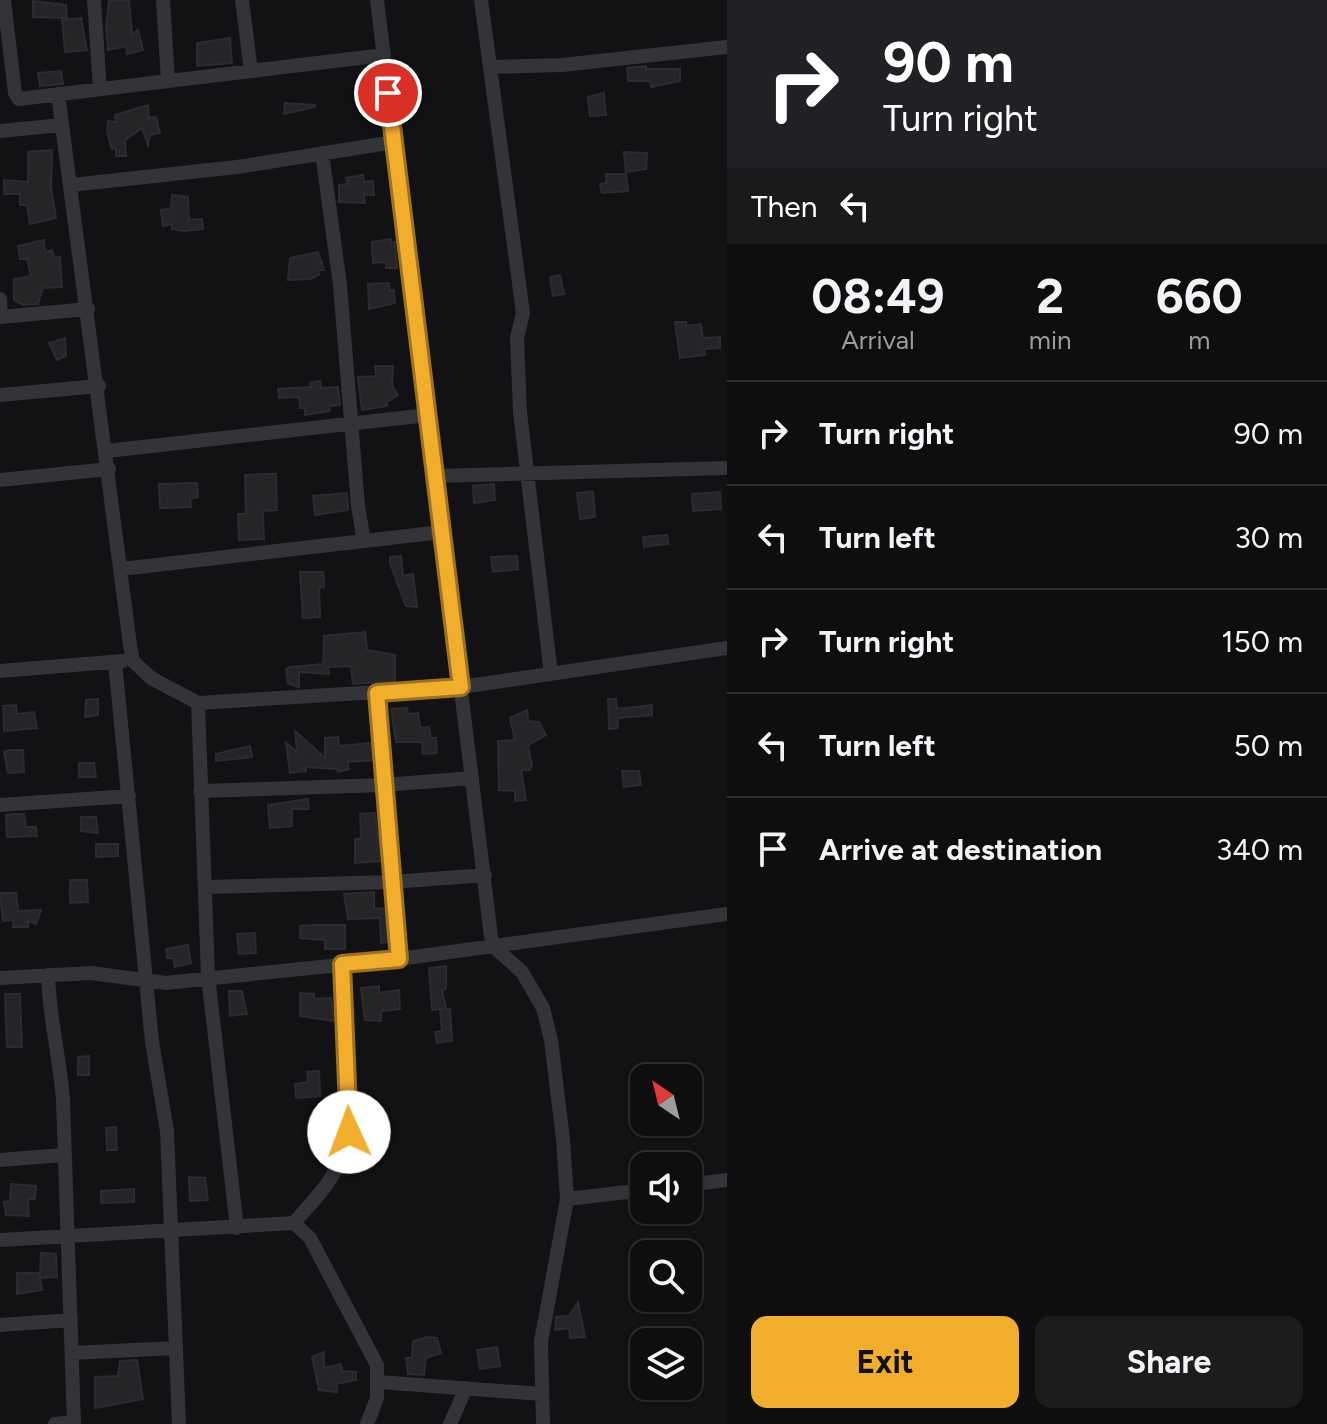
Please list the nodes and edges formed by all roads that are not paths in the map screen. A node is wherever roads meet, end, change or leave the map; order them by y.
1 (4, 0) edge
2 (94, 0) edge
3 (163, 0) edge
4 (242, 0) edge
5 (377, 0) edge
6 (481, 0) edge
7 (727, 47) edge
8 (384, 55) junction
9 (491, 67) junction
10 (251, 71) junction
11 (168, 81) junction
12 (100, 89) junction
13 (58, 94) junction
14 (62, 125) junction
15 (0, 131) edge
16 (394, 142) junction
17 (322, 153) junction
18 (71, 185) junction
19 (0, 299) edge
20 (88, 309) junction
21 (1, 317) edge
22 (99, 386) junction
23 (0, 395) edge
24 (428, 415) junction
25 (350, 424) junction
26 (107, 451) junction
27 (727, 468) edge
28 (109, 469) junction
29 (528, 474) junction
30 (435, 476) junction
31 (0, 480) edge
32 (442, 532) junction
33 (364, 541) junction
34 (121, 569) junction
35 (727, 648) edge
36 (133, 661) junction
37 (115, 662) junction
38 (0, 671) edge
39 (551, 674) junction
40 (461, 687) junction
41 (377, 693) junction
42 (198, 703) junction
43 (472, 778) junction
44 (384, 785) junction
45 (200, 791) junction
46 (129, 796) junction
47 (0, 805) edge
48 (485, 875) junction
49 (392, 882) junction
50 (205, 887) junction
51 (727, 914) edge
52 (492, 945) junction
53 (399, 959) junction
54 (342, 964) junction
55 (48, 975) junction
56 (208, 976) junction
57 (0, 978) edge
58 (146, 981) junction
59 (63, 1155) junction
60 (0, 1160) edge
61 (727, 1180) edge
62 (702, 1183) edge
63 (630, 1192) edge
64 (567, 1199) junction
65 (294, 1223) junction
66 (237, 1228) junction
67 (169, 1232) junction
68 (69, 1238) junction
69 (0, 1240) edge
70 (71, 1320) junction
71 (0, 1325) edge
72 (175, 1348) junction
73 (72, 1353) junction
74 (379, 1382) junction
75 (466, 1388) junction
76 (542, 1394) junction
77 (74, 1423) edge
78 (55, 1424) edge
79 (179, 1424) edge
80 (367, 1424) edge
81 (450, 1424) edge
82 (543, 1424) edge

1 - 13 street
2 - 12 street
3 - 11 street
4 - 10 street
5 - 8 street
6 - 9 street
7 - 9 street
8 - 10 street
8 - 16 street
9 - 29 street
10 - 11 street
11 - 12 street
12 - 13 street
13 - 14 street
14 - 15 street
14 - 18 street
16 - 17 street
16 - 24 street
17 - 18 street
17 - 25 street
18 - 20 street
19 - 21 street
20 - 21 street
20 - 22 street
22 - 23 street
22 - 26 street
24 - 25 street
24 - 30 street
25 - 26 street
25 - 33 street
26 - 28 street
27 - 29 street
28 - 31 street
28 - 34 street
29 - 30 street
29 - 39 street
30 - 32 street
32 - 33 street
32 - 40 street
33 - 34 street
34 - 36 street
35 - 39 street
36 - 37 street
36 - 42 street
37 - 38 street
37 - 46 street
39 - 40 street
40 - 41 street
40 - 43 street
41 - 42 street
41 - 44 street
42 - 45 street
43 - 44 street
43 - 48 street
44 - 45 street
44 - 49 street
45 - 50 street
46 - 47 street
46 - 58 street
48 - 49 street
48 - 52 street
49 - 50 street
49 - 53 street
50 - 56 street
51 - 52 street
52 - 53 street
52 - 64 street
53 - 54 street
54 - 56 street
54 - 65 street
55 - 57 street
55 - 58 street
55 - 59 street
56 - 58 street
56 - 66 street
58 - 67 street
59 - 60 street
59 - 68 street
61 - 62 street
63 - 64 street
64 - 76 street
65 - 66 street
65 - 74 street
66 - 67 street
67 - 68 street
67 - 72 street
68 - 69 street
68 - 70 street
70 - 71 street
70 - 73 street
72 - 73 street
72 - 79 street
73 - 77 street
74 - 75 street
74 - 80 street
75 - 76 street
75 - 81 street
76 - 82 street
77 - 78 street

